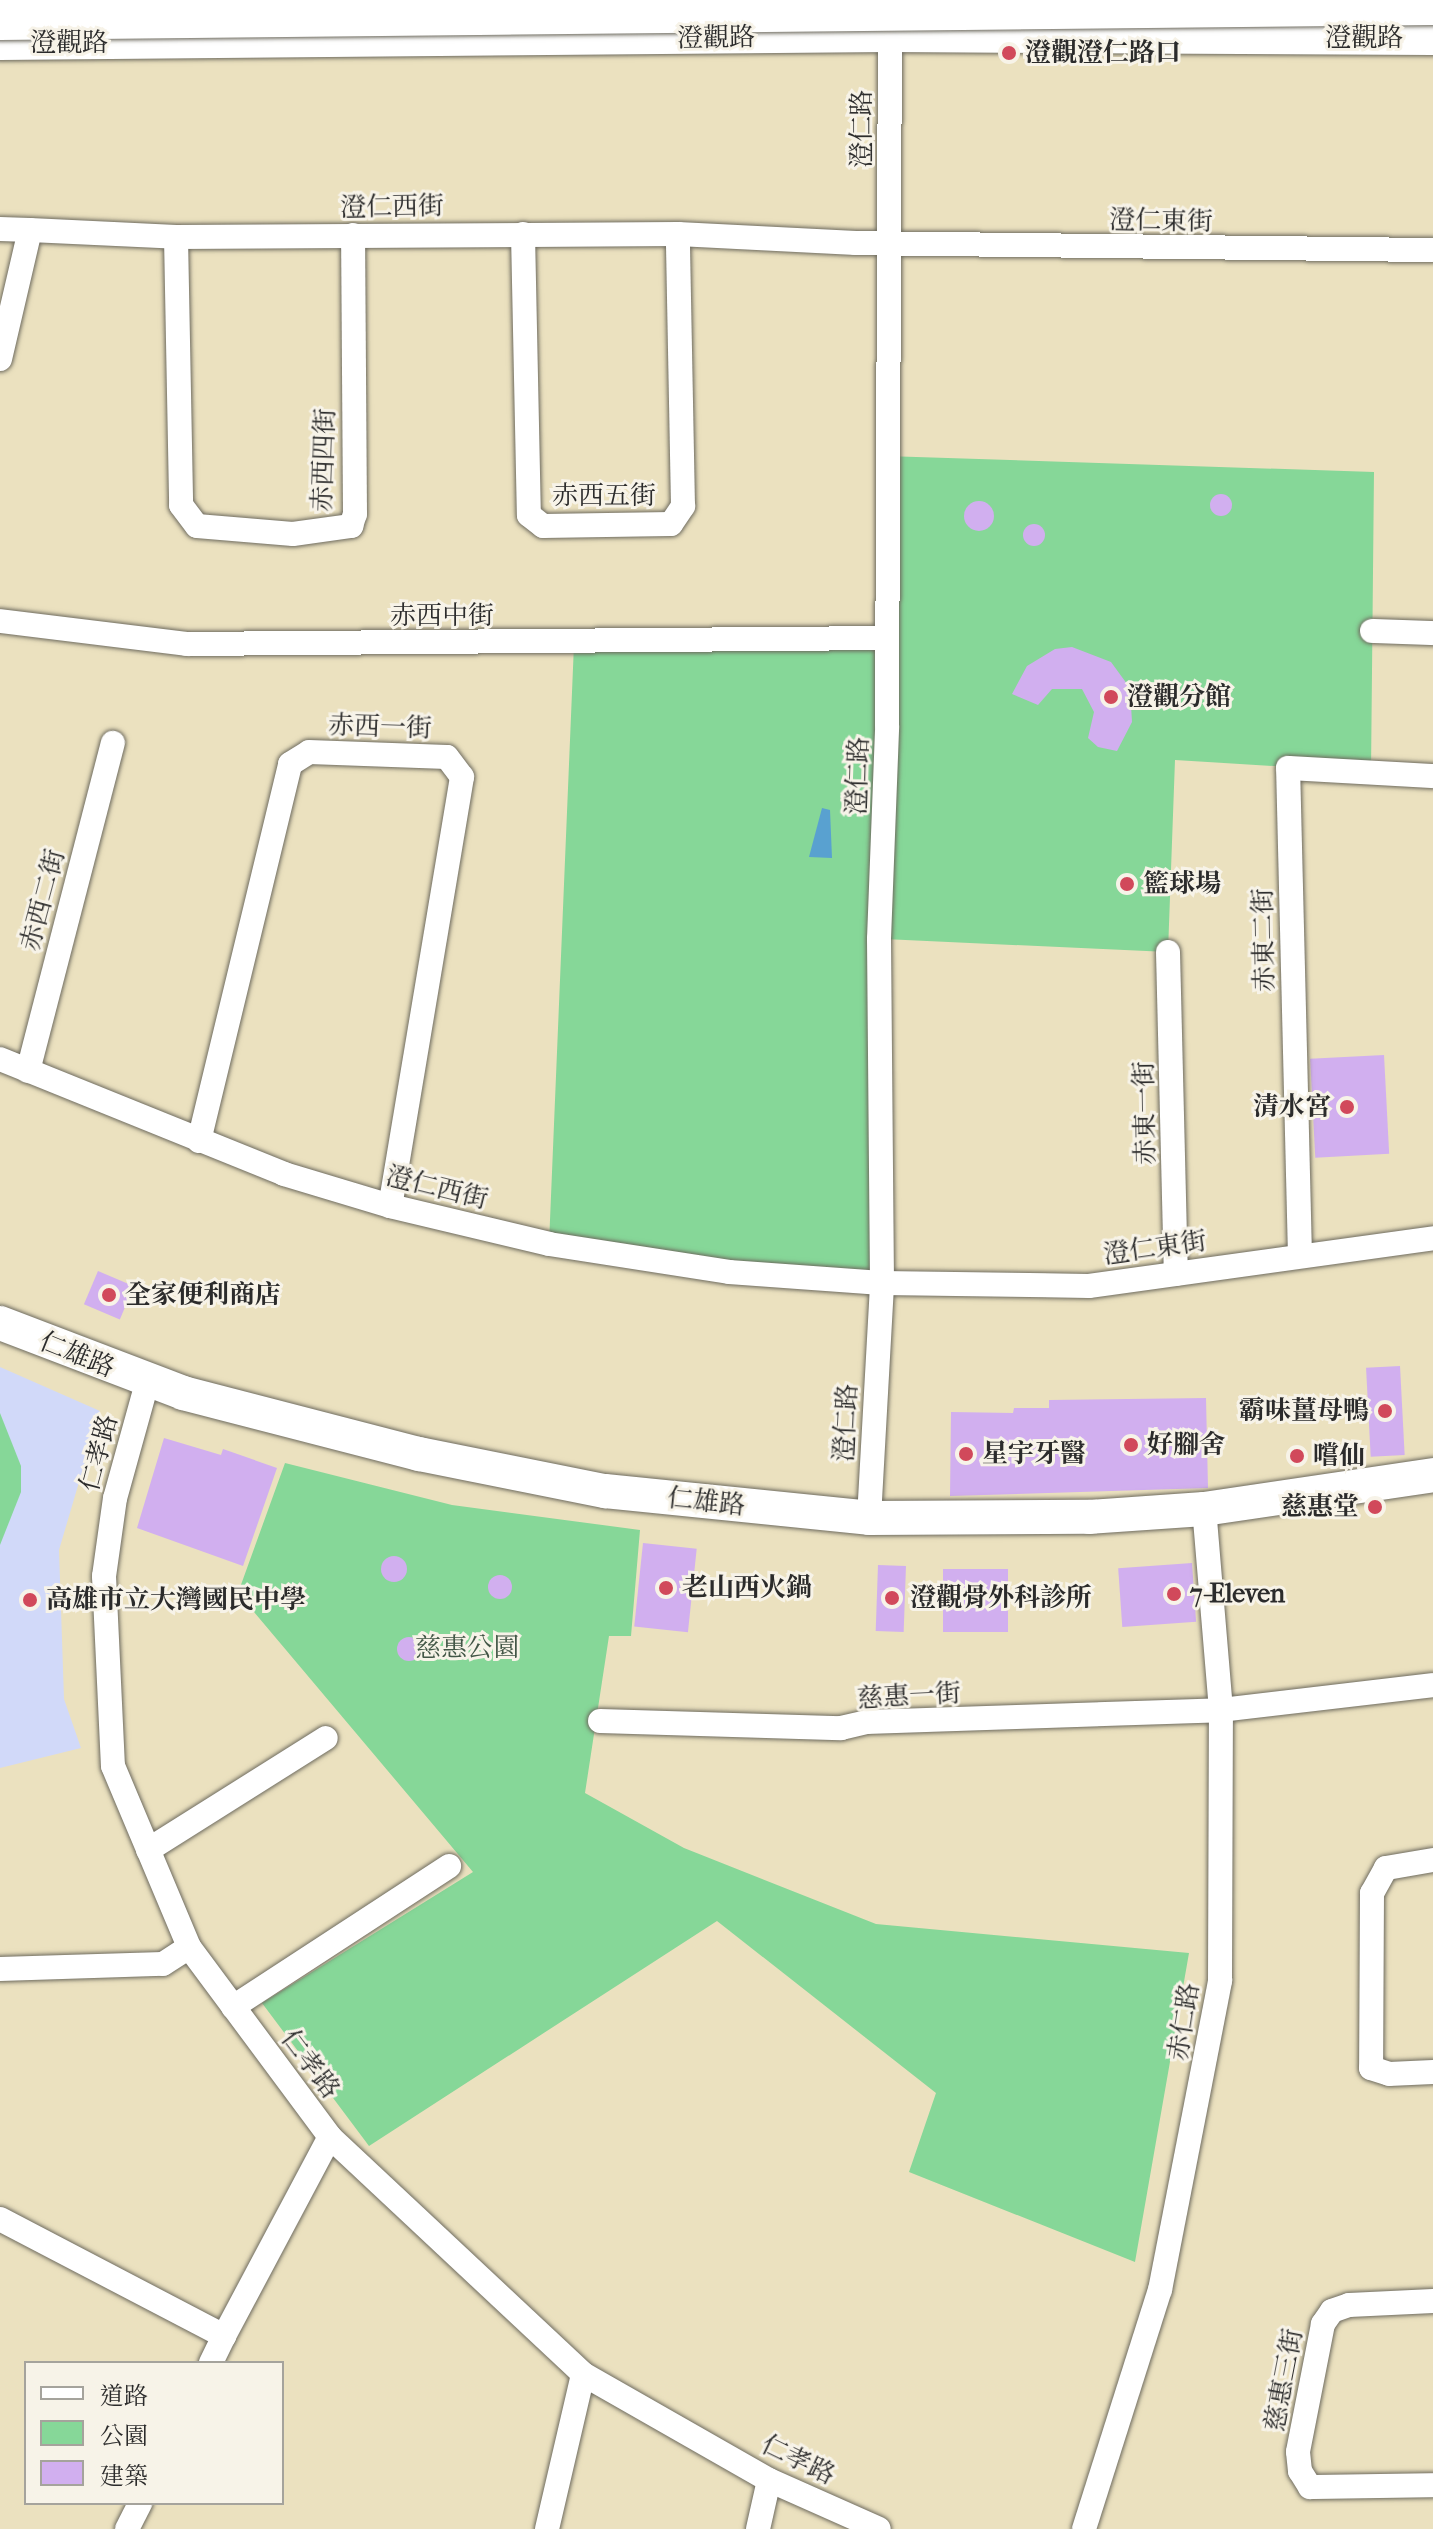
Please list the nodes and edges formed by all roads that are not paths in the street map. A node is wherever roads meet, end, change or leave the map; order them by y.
1 (889, 0) edge
2 (1433, 3) edge
3 (0, 18) edge
4 (890, 35) junction
5 (1433, 38) edge
6 (0, 43) edge
7 (0, 229) edge
8 (30, 230) junction
9 (523, 234) junction
10 (678, 234) junction
11 (353, 235) junction
12 (176, 237) junction
13 (888, 242) junction
14 (1433, 250) edge
15 (0, 359) edge
16 (0, 621) edge
17 (1372, 631) dead end
18 (1433, 633) edge
19 (885, 638) junction
20 (113, 743) dead end
21 (1433, 776) edge
22 (1168, 952) dead end
23 (0, 1059) edge
24 (28, 1071) junction
25 (199, 1141) junction
26 (390, 1206) junction
27 (1433, 1238) edge
28 (1300, 1256) junction
29 (1176, 1274) junction
30 (882, 1283) junction
31 (0, 1323) edge
32 (147, 1383) junction
33 (1433, 1475) edge
34 (1204, 1509) junction
35 (869, 1518) junction
36 (1433, 1685) edge
37 (1221, 1710) junction
38 (600, 1721) dead end
39 (326, 1738) dead end
40 (148, 1850) junction
41 (1433, 1860) edge
42 (449, 1866) dead end
43 (189, 1947) junction
44 (0, 1969) edge
45 (233, 2007) junction
46 (1433, 2072) edge
47 (330, 2137) junction
48 (0, 2219) edge
49 (1433, 2301) edge
50 (224, 2336) junction
51 (212, 2361) edge
52 (583, 2374) junction
53 (769, 2480) junction
54 (1433, 2485) edge
55 (139, 2505) edge
56 (127, 2529) edge
57 (547, 2529) edge
58 (758, 2529) edge
59 (879, 2529) edge
60 (1084, 2529) edge

1 - 4 street, 澄仁路
2 - 3 highway, bridge
4 - 5 street, 澄觀路
4 - 6 street, 澄觀路
4 - 13 street, 澄仁路
7 - 8 street, 澄仁西街
8 - 12 street, 澄仁西街
8 - 15 street
9 - 10 street, 澄仁西街
9 - 10 street, 赤西五街
9 - 11 street, 澄仁西街
10 - 13 street, 澄仁西街
11 - 12 street, 澄仁西街
11 - 12 street, 赤西四街
13 - 14 street, 澄仁東街
13 - 19 street, 澄仁路
16 - 19 street, 赤西中街
17 - 18 street
19 - 30 street, 澄仁路
20 - 24 street, 赤西二街
21 - 28 street, 赤東二街
22 - 29 street, 赤東一街
23 - 24 street, 澄仁西街
24 - 25 street, 澄仁西街
25 - 26 street, 澄仁西街
25 - 26 street, 赤西一街
26 - 30 street, 澄仁西街
27 - 28 street, 澄仁東街
28 - 29 street, 澄仁東街
29 - 30 street, 澄仁東街
30 - 35 street, 澄仁路
31 - 32 street, 仁雄路
32 - 35 street, 仁雄路
32 - 40 street, 仁孝路
33 - 34 street, 仁雄路
34 - 35 street, 仁雄路
34 - 37 street, 赤仁路
36 - 37 street, 慈惠一街
37 - 38 street, 慈惠一街
37 - 60 street, 赤仁路
39 - 40 street
40 - 43 street, 仁孝路
41 - 46 street
42 - 45 street
43 - 44 street
43 - 45 street, 仁孝路
45 - 47 street, 仁孝路
47 - 50 street
47 - 52 street, 仁孝路
48 - 50 street
49 - 54 street, 慈惠三街
50 - 51 street
52 - 53 street, 仁孝路
52 - 57 street
53 - 58 street
53 - 59 street, 仁孝路
55 - 56 street

